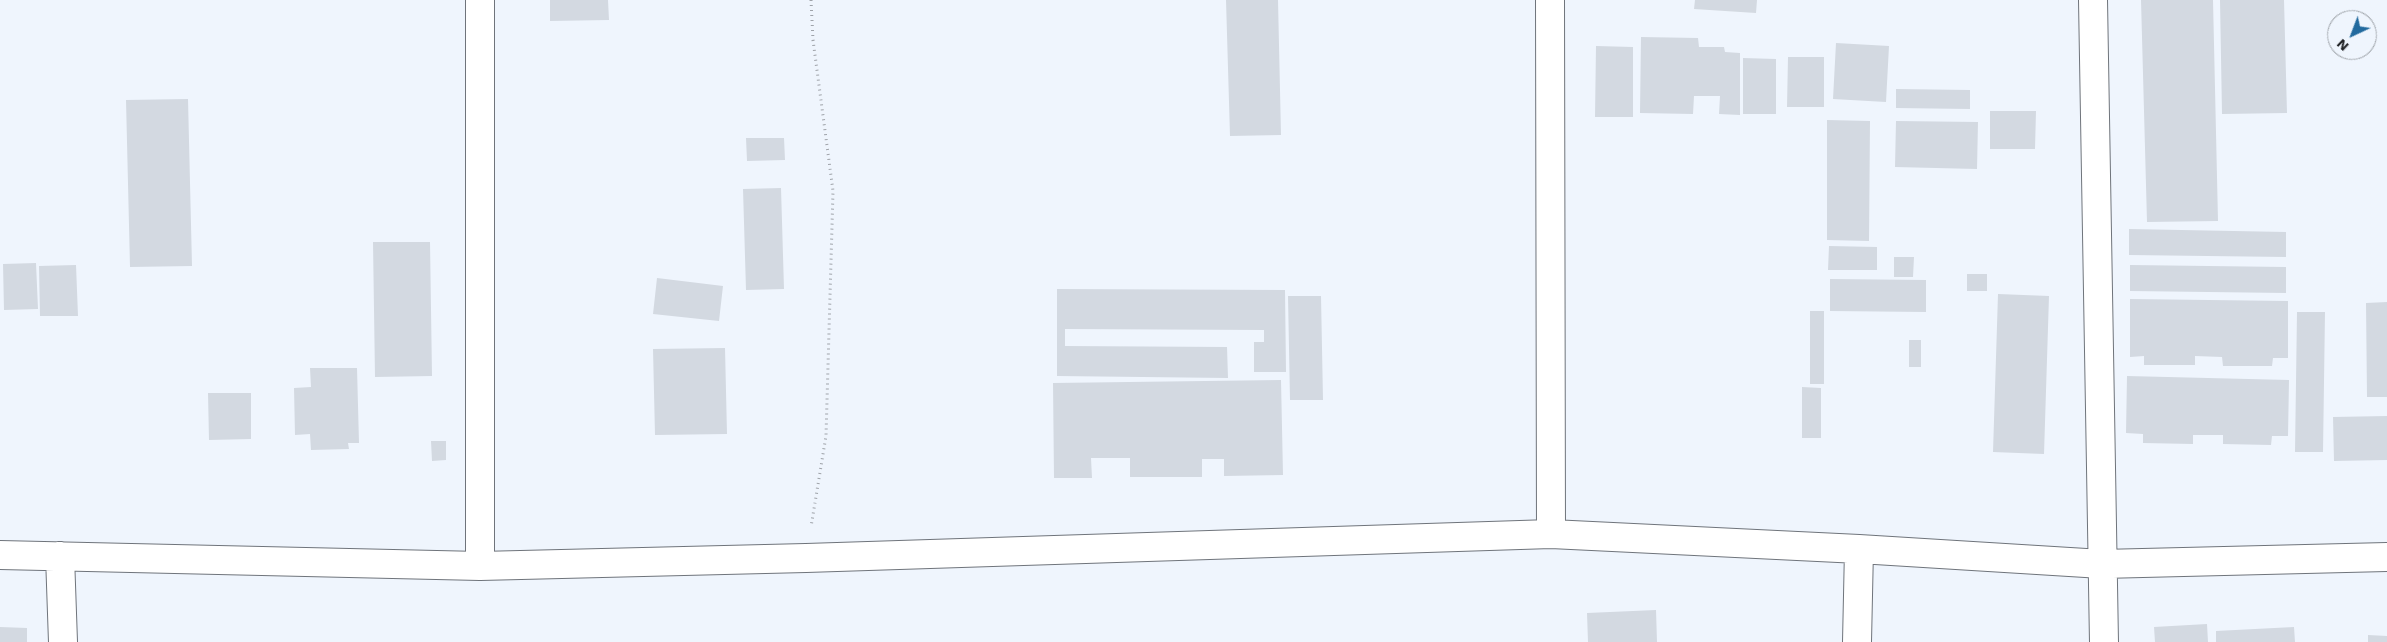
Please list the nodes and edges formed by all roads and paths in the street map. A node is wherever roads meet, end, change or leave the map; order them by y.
1 (480, 0) edge
2 (811, 0) edge
3 (1550, 0) edge
4 (2093, 0) edge
5 (1550, 534) junction
6 (1859, 549) junction
7 (0, 555) edge
8 (60, 556) junction
9 (2387, 557) edge
10 (806, 558) junction
11 (2102, 564) junction
12 (480, 566) junction
13 (63, 642) edge
14 (1857, 642) edge
15 (2104, 642) edge

1 - 12 street
2 - 10 path
3 - 5 street
4 - 11 street
5 - 6 street
5 - 10 street
6 - 11 street
6 - 14 street
7 - 8 street
8 - 12 street
8 - 13 street
9 - 11 street
10 - 12 street
11 - 15 street

